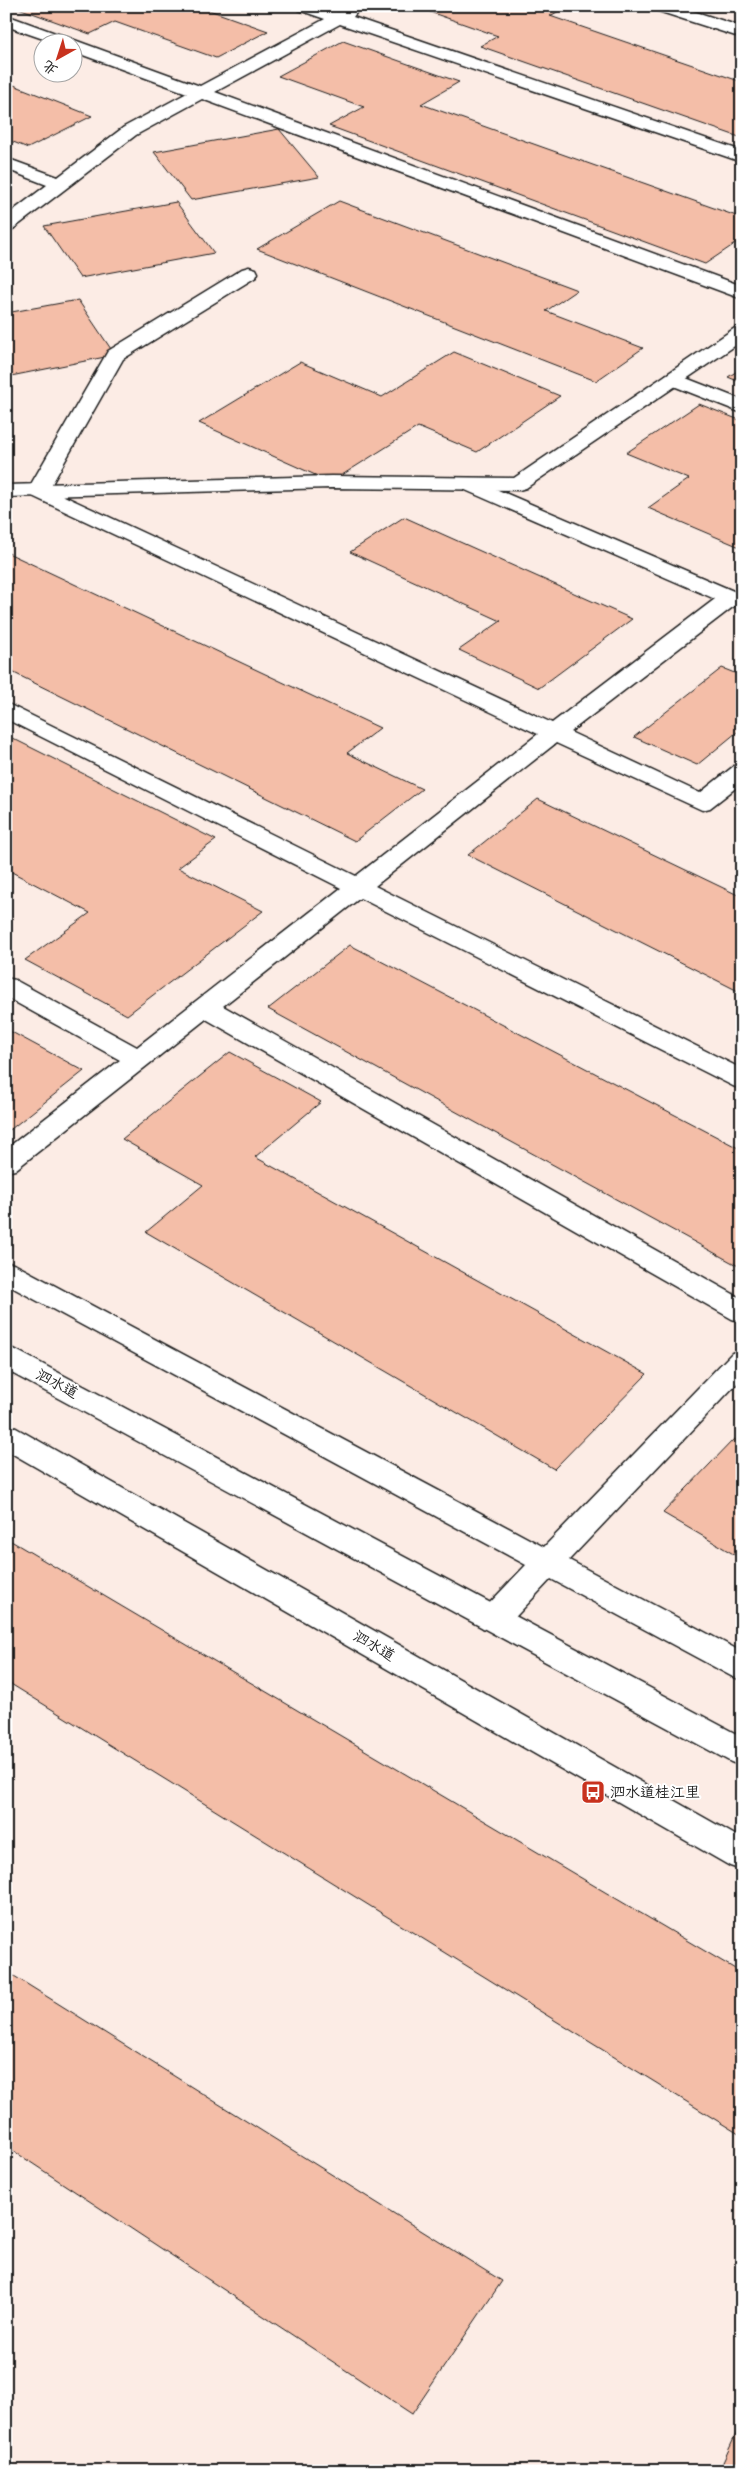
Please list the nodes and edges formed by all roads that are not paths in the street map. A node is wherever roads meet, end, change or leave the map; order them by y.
1 (304, 6) edge
2 (360, 6) edge
3 (661, 6) edge
4 (339, 18) junction
5 (6, 20) edge
6 (39, 32) edge
7 (742, 33) edge
8 (82, 49) edge
9 (201, 93) junction
10 (742, 157) edge
11 (6, 163) edge
12 (60, 184) junction
13 (6, 225) edge
14 (249, 273) dead end
15 (742, 293) edge
16 (742, 332) edge
17 (672, 379) junction
18 (742, 407) edge
19 (470, 485) junction
20 (37, 490) junction
21 (6, 491) edge
22 (736, 600) edge
23 (6, 710) edge
24 (554, 734) junction
25 (742, 771) edge
26 (358, 887) junction
27 (6, 986) edge
28 (206, 1007) junction
29 (139, 1059) junction
30 (742, 1080) edge
31 (6, 1163) edge
32 (6, 1272) edge
33 (742, 1312) edge
34 (6, 1357) edge
35 (742, 1360) edge
36 (6, 1436) edge
37 (546, 1564) junction
38 (494, 1619) junction
39 (742, 1667) edge
40 (742, 1753) edge
41 (742, 1856) edge

1 - 4 street
2 - 4 street
3 - 7 street
4 - 9 street
4 - 10 street
5 - 6 street
8 - 9 street
9 - 12 street
9 - 15 street
11 - 12 street
12 - 13 street
14 - 20 street
16 - 17 street
17 - 18 street
17 - 19 street
19 - 20 street
19 - 22 street
20 - 21 street
20 - 24 street
22 - 24 street
23 - 26 street
24 - 25 street
24 - 26 street
26 - 28 street
26 - 30 street
27 - 29 street
28 - 29 street
28 - 33 street
29 - 31 street
32 - 37 street
34 - 38 street, 泗水道
35 - 37 street
36 - 41 street, 泗水道
37 - 38 street
37 - 39 street
38 - 40 street, 泗水道

